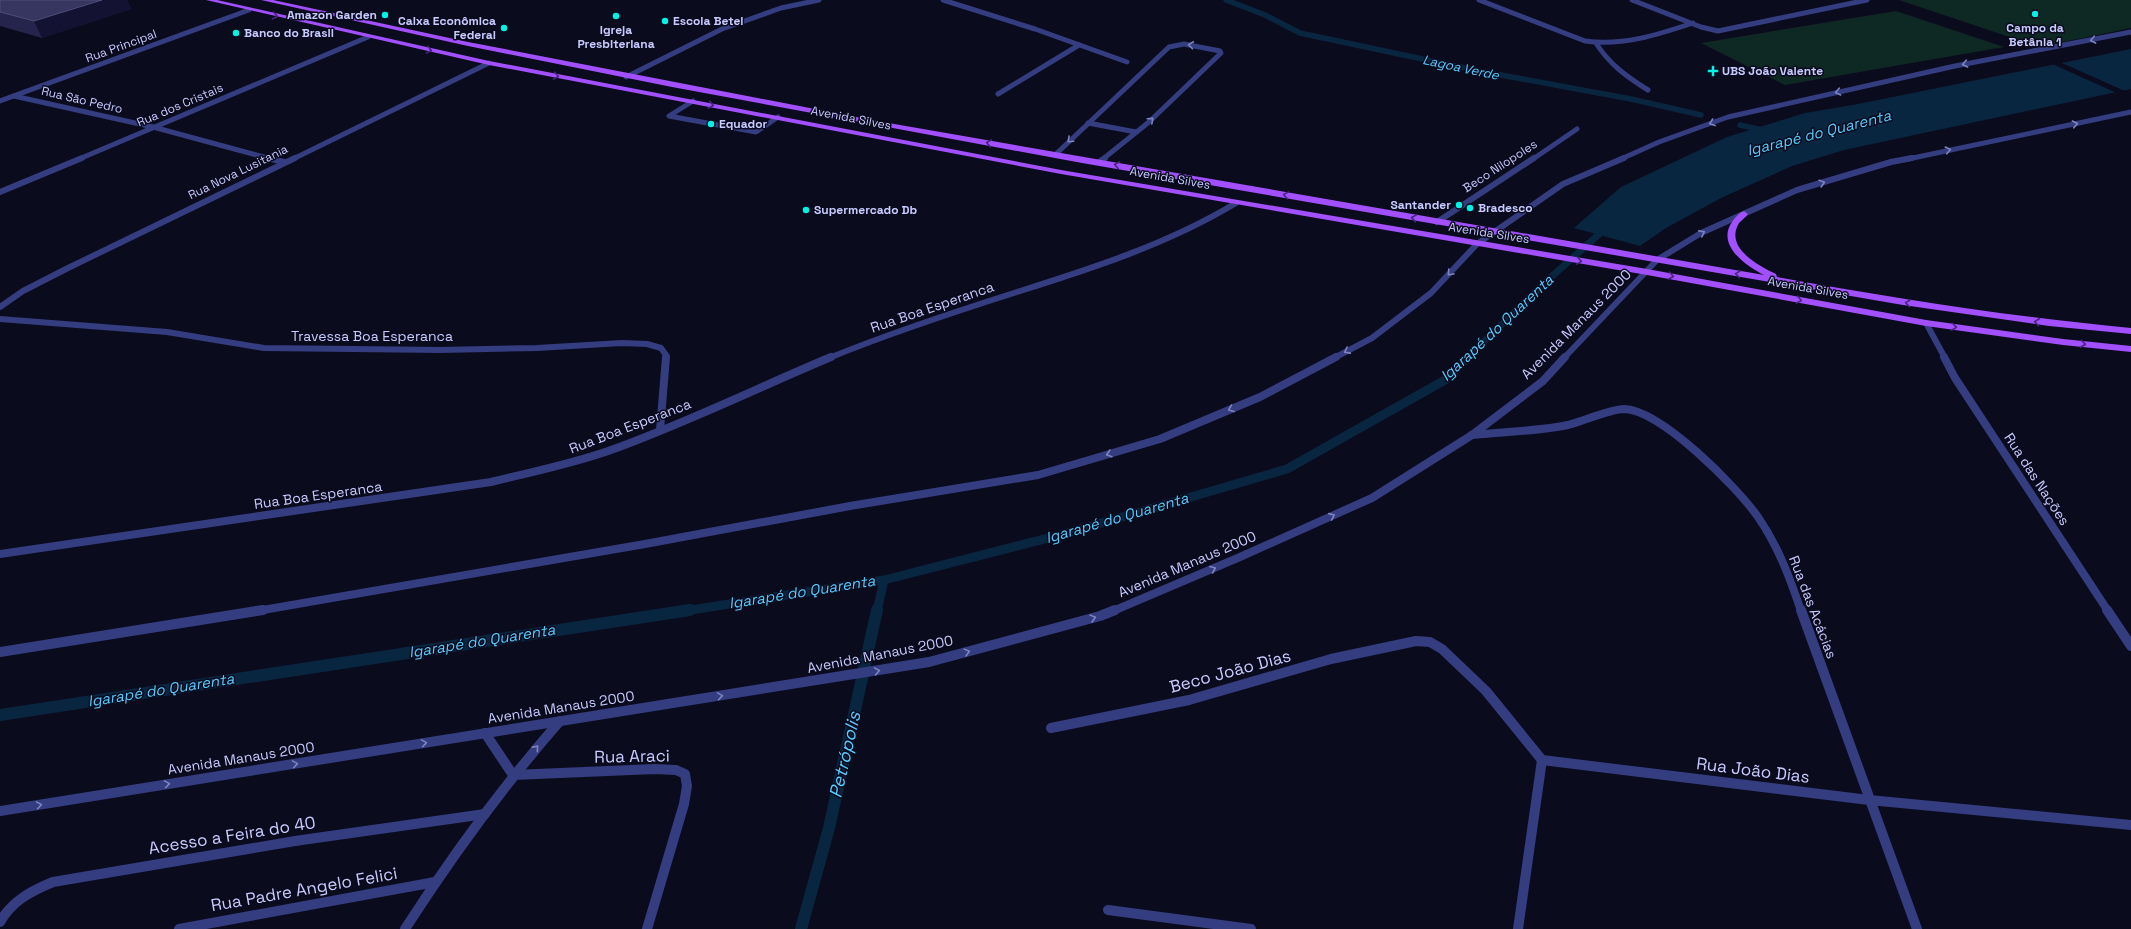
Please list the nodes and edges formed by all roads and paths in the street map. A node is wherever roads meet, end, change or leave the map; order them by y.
1 (209, 0) edge
2 (264, 0) edge
3 (819, 0) edge
4 (942, 0) edge
5 (1479, 0) edge
6 (1632, 0) edge
7 (1867, 0) edge
8 (249, 10) junction
9 (1693, 23) junction
10 (2131, 32) edge
11 (368, 37) junction
12 (1596, 43) junction
13 (1078, 45) junction
14 (1127, 62) dead end
15 (489, 64) junction
16 (626, 76) junction
17 (1648, 90) dead end
18 (998, 94) dead end
19 (14, 96) junction
20 (0, 101) edge
21 (693, 102) junction
22 (2131, 112) edge
23 (778, 118) junction
24 (1088, 123) junction
25 (153, 127) junction
26 (1577, 129) dead end
27 (1136, 132) junction
28 (1055, 155) junction
29 (284, 162) junction
30 (1099, 162) junction
31 (0, 192) edge
32 (1236, 203) junction
33 (1744, 214) junction
34 (1437, 222) junction
35 (1494, 232) junction
36 (1477, 244) junction
37 (1657, 260) junction
38 (1647, 272) junction
39 (1788, 282) junction
40 (0, 307) edge
41 (0, 319) edge
42 (1926, 323) junction
43 (2131, 331) edge
44 (2131, 349) edge
45 (660, 430) junction
46 (1472, 435) junction
47 (0, 554) edge
48 (2131, 646) edge
49 (0, 652) edge
50 (560, 722) junction
51 (1051, 728) dead end
52 (485, 733) junction
53 (1542, 760) junction
54 (513, 775) junction
55 (1869, 800) junction
56 (0, 811) edge
57 (485, 814) junction
58 (2131, 825) edge
59 (435, 882) junction
60 (1108, 910) dead end
61 (0, 922) edge
62 (179, 929) edge
63 (405, 929) edge
64 (646, 929) edge
65 (1251, 929) edge
66 (1518, 929) edge
67 (1917, 929) edge

1 - 8 main road, Avenida Silves
2 - 16 main road, Avenida Silves
3 - 16 street
4 - 13 street
5 - 12 street
6 - 9 street
7 - 9 street
8 -> 11 main road, Avenida Silves
8 - 19 street, Rua Principal
9 - 12 street
10 -> 35 street
11 -> 15 main road, Avenida Silves
11 - 25 street, Rua dos Cristais
12 - 17 street
13 - 14 street
13 - 18 street
15 -> 21 main road, Avenida Silves
15 - 29 street, Rua Nova Lusitania
28 -> 16 main road, Avenida Silves
19 - 20 street, Rua Principal
19 - 25 street, Rua São Pedro
21 -> 23 main road, Avenida Silves
21 - 23 street
33 -> 22 street, Avenida Manaus 2000
23 - 32 main road, Avenida Silves
24 - 27 street
27 -> 24 street
24 -> 28 street
25 - 29 street, Rua São Pedro
25 - 31 street, Rua dos Cristais
26 - 34 street, Beco Nilopoles
27 - 30 street
28 - 30 main road, Avenida Silves
29 - 40 street, Rua Nova Lusitania
34 -> 30 main road, Avenida Silves
32 - 36 main road, Avenida Silves
32 - 45 street, Rua Boa Esperanca
37 -> 33 street, Avenida Manaus 2000
33 - 39 main road
34 - 35 main road, Avenida Silves
35 - 36 street
35 - 37 main road, Avenida Silves
36 -> 38 main road, Avenida Silves
36 -> 49 street
37 - 38 street, Avenida Manaus 2000
39 -> 37 main road, Avenida Silves
38 -> 42 main road, Avenida Silves
38 - 46 street, Avenida Manaus 2000
43 -> 39 main road, Avenida Silves
41 - 45 street, Travessa Boa Esperanca
42 -> 44 main road, Avenida Silves
42 - 48 street, Rua das Nações
45 - 47 street, Rua Boa Esperanca
50 -> 46 street, Avenida Manaus 2000
46 - 55 street, Rua das Acácias
50 - 52 street, Avenida Manaus 2000
54 -> 50 street
51 - 53 street, Beco João Dias
52 - 54 street
56 -> 52 street, Avenida Manaus 2000
53 - 55 street, Rua João Dias
53 - 66 street
54 - 57 street
54 - 64 street, Rua Araci
55 - 58 street, Rua João Dias
55 - 67 street, Rua das Acácias
57 - 59 street
57 - 61 street, Acesso a Feira do 40
59 - 62 street, Rua Padre Angelo Felici
59 - 63 street
60 - 65 street

